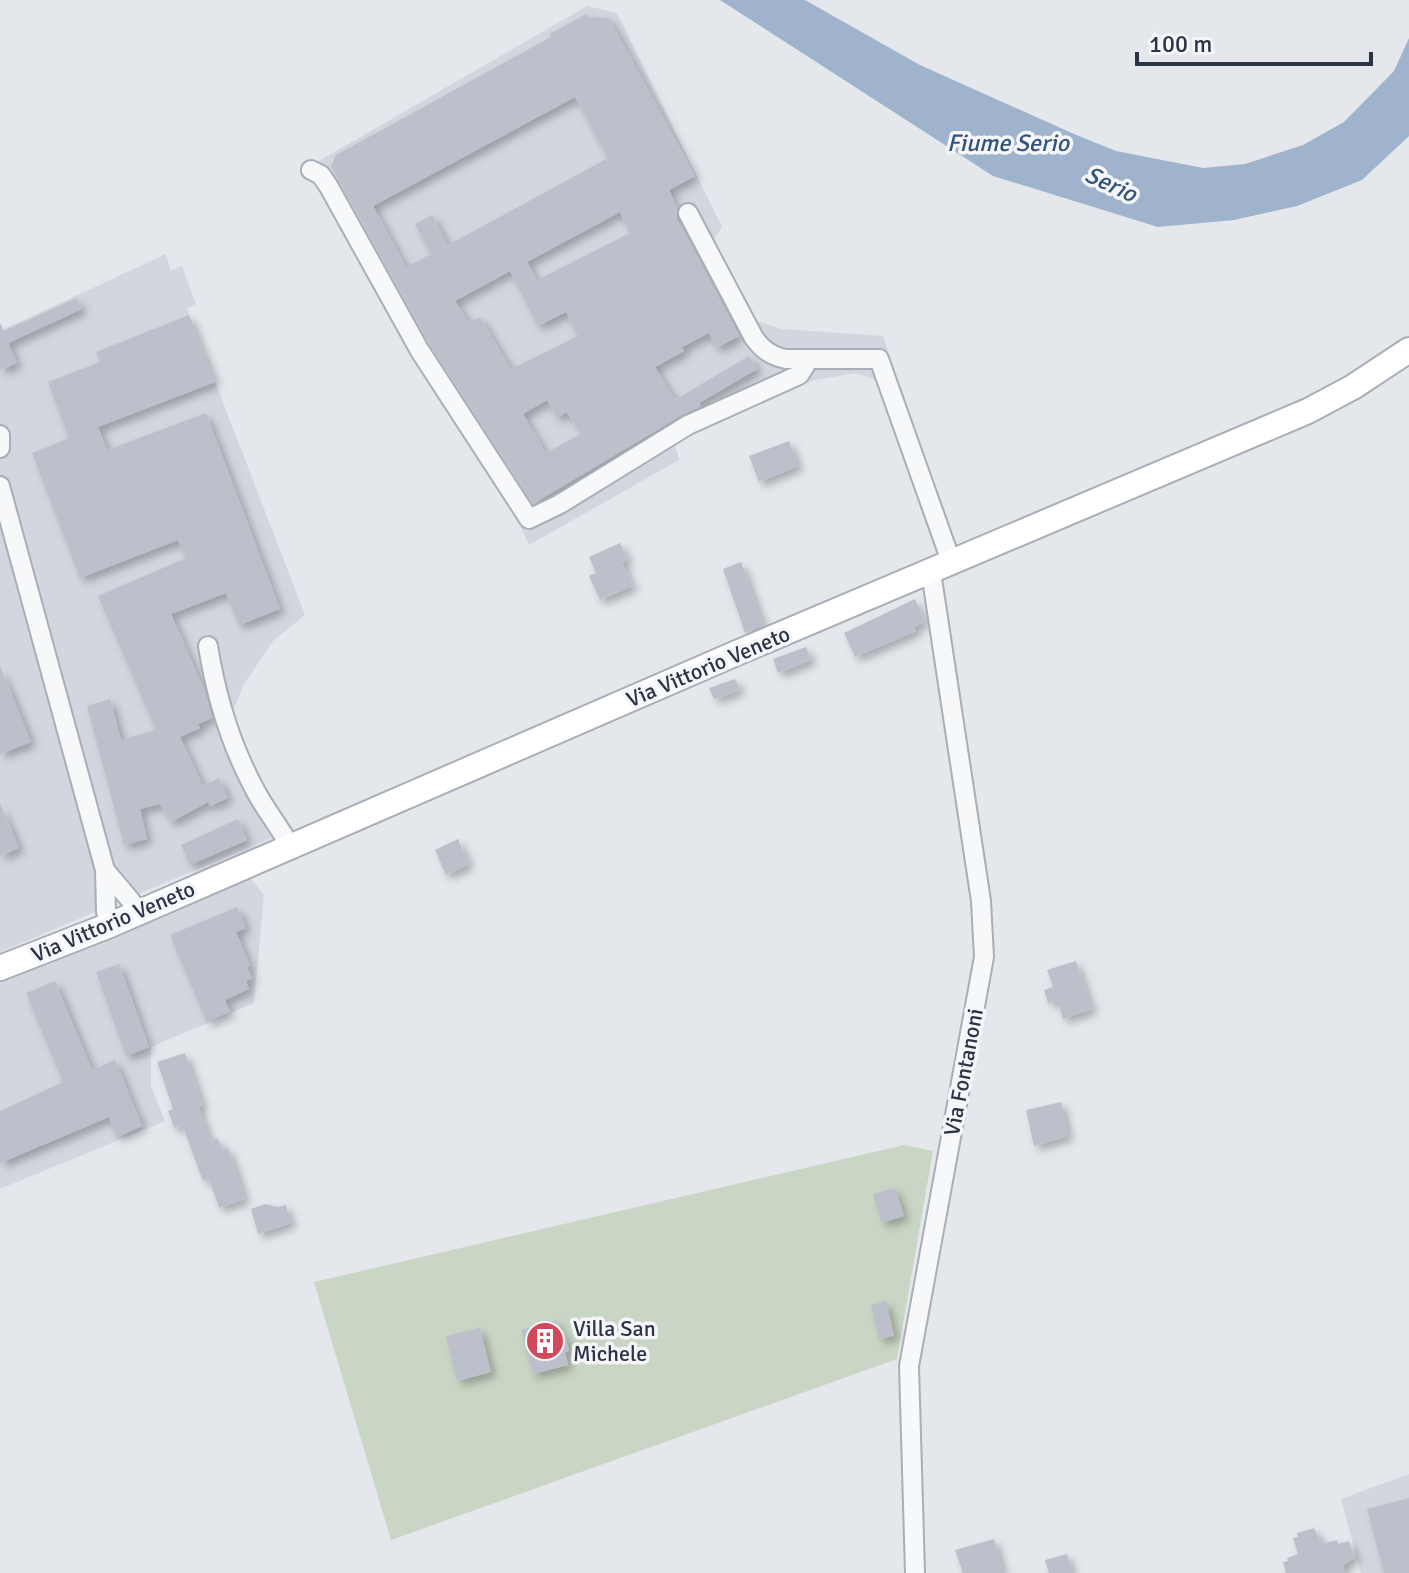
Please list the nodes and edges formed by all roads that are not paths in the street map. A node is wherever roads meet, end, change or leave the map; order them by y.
1 (311, 170) dead end
2 (688, 213) dead end
3 (1409, 350) edge
4 (806, 359) junction
5 (0, 435) edge
6 (0, 448) edge
7 (0, 486) edge
8 (941, 568) junction
9 (208, 646) dead end
10 (290, 846) junction
11 (105, 870) junction
12 (137, 913) junction
13 (110, 925) junction
14 (0, 968) edge
15 (915, 1573) edge

1 - 4 street
2 - 4 street
3 - 8 main road, Via Vittorio Veneto
4 - 8 street, Via Fontanoni
5 - 6 street
7 - 11 street
8 - 10 main road, Via Vittorio Veneto
8 - 15 street, Via Fontanoni
9 - 10 street
10 - 12 main road, Via Vittorio Veneto
11 - 12 street
11 - 13 street
12 - 13 main road, Via Vittorio Veneto
13 - 14 main road, Via Vittorio Veneto

